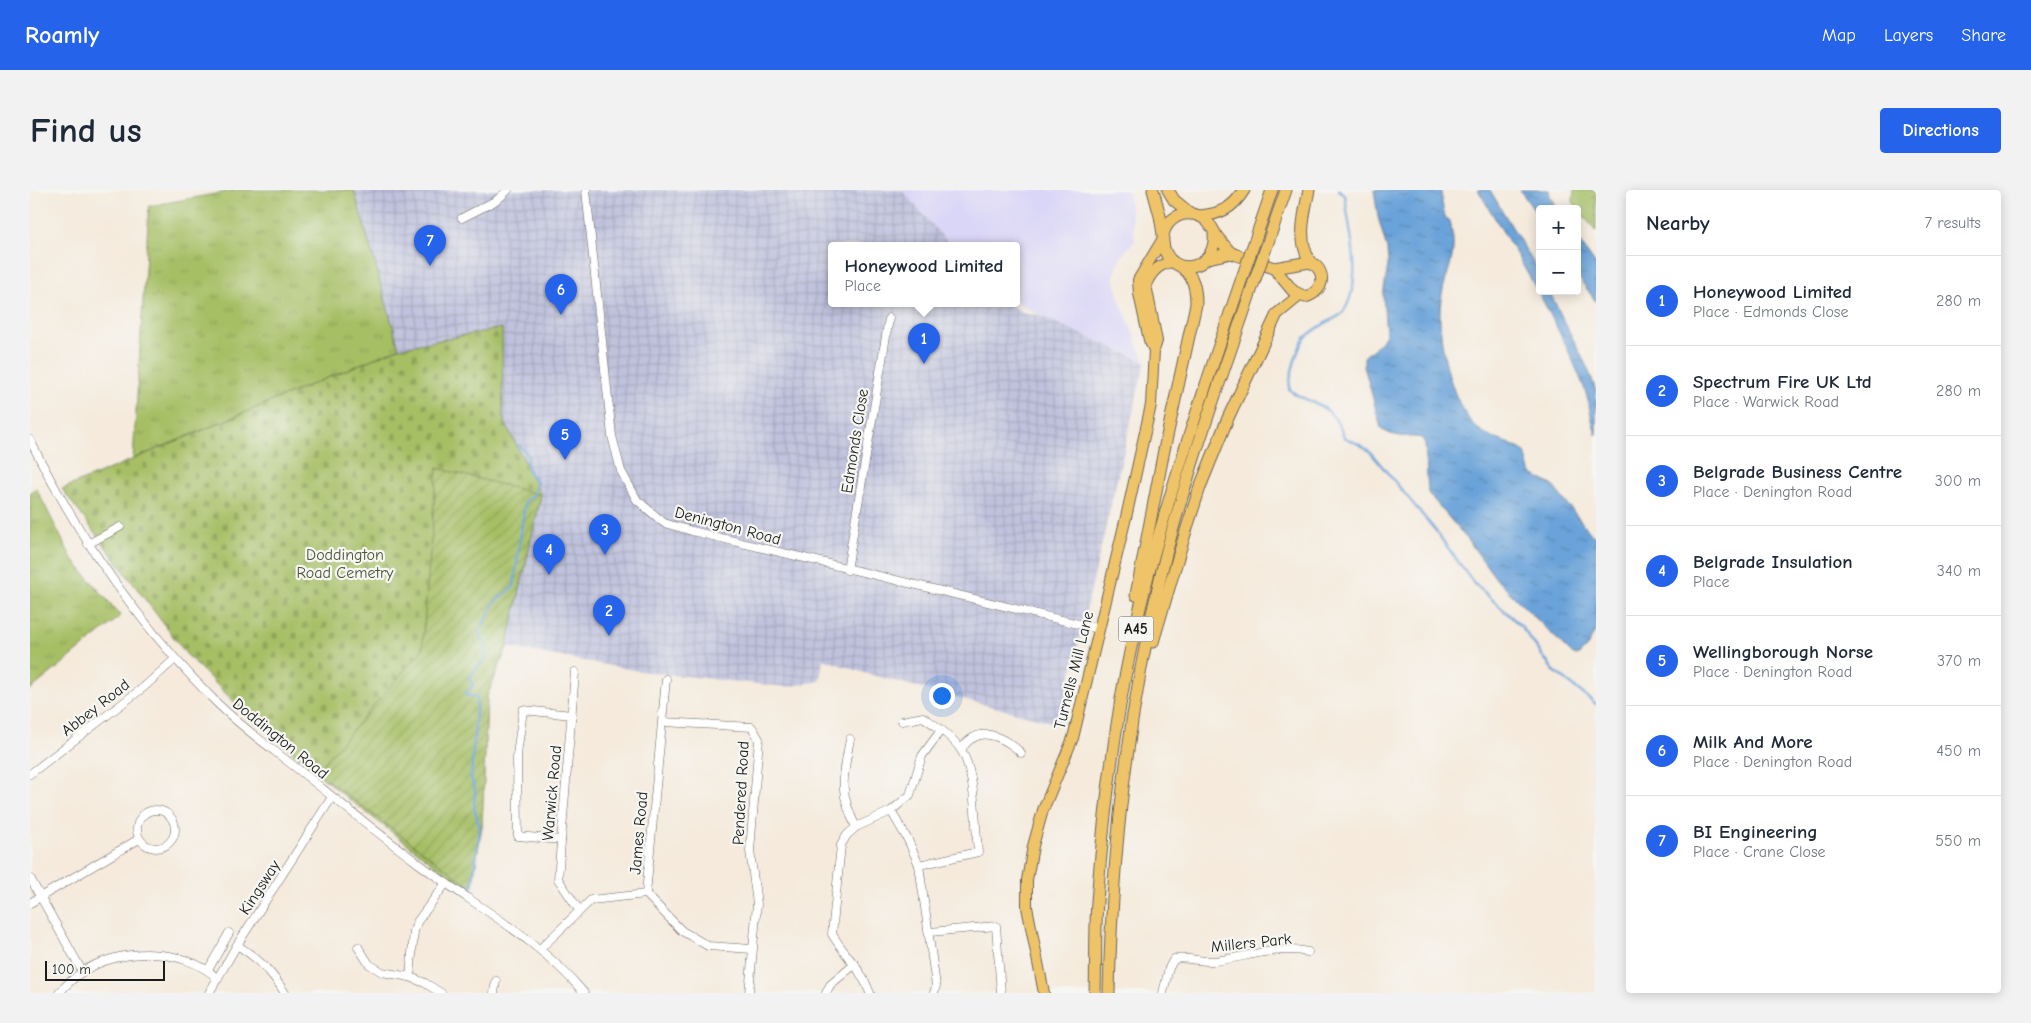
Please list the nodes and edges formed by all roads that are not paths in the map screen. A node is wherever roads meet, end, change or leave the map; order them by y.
1 (508, 190) edge
2 (586, 190) edge
3 (1153, 190) edge
4 (1168, 190) edge
5 (1244, 190) edge
6 (1272, 190) edge
7 (1286, 190) edge
8 (1309, 190) edge
9 (1196, 215) junction
10 (462, 218) dead end
11 (1214, 233) junction
12 (1162, 237) junction
13 (1231, 253) junction
14 (1208, 258) junction
15 (1310, 262) junction
16 (1177, 264) junction
17 (1274, 268) junction
18 (1300, 296) junction
19 (889, 318) dead end
20 (1154, 350) junction
21 (30, 440) edge
22 (120, 527) dead end
23 (88, 544) junction
24 (847, 570) junction
25 (1099, 629) junction
26 (176, 660) junction
27 (576, 672) dead end
28 (666, 679) dead end
29 (1121, 699) junction
30 (572, 714) junction
31 (902, 721) dead end
32 (663, 722) junction
33 (941, 730) junction
34 (1129, 735) junction
35 (850, 739) dead end
36 (961, 749) junction
37 (1021, 753) dead end
38 (30, 774) edge
39 (332, 797) junction
40 (891, 811) junction
41 (856, 827) junction
42 (139, 839) junction
43 (561, 840) junction
44 (919, 865) junction
45 (30, 878) edge
46 (446, 883) junction
47 (646, 894) junction
48 (40, 897) junction
49 (30, 903) edge
50 (579, 910) junction
51 (930, 932) junction
52 (229, 933) dead end
53 (238, 945) junction
54 (358, 948) dead end
55 (540, 949) junction
56 (752, 949) junction
57 (1308, 952) dead end
58 (855, 964) junction
59 (208, 970) junction
60 (82, 972) junction
61 (410, 977) junction
62 (218, 979) junction
63 (496, 981) dead end
64 (59, 993) edge
65 (210, 993) edge
66 (285, 993) edge
67 (441, 993) edge
68 (494, 993) edge
69 (584, 993) edge
70 (749, 993) edge
71 (826, 993) edge
72 (870, 993) edge
73 (934, 993) edge
74 (1001, 993) edge
75 (1044, 993) edge
76 (1095, 993) edge
77 (1109, 993) edge
78 (1163, 993) edge

1 - 10 street
2 - 24 street, Denington Road
3 - 12 highway
4 - 9 highway
5 - 9 highway
6 - 29 highway, A45, bridge
7 - 34 highway, A45, bridge
8 - 15 highway
9 - 11 highway
9 - 12 highway
11 - 13 highway
11 - 14 highway
12 - 16 highway
12 - 20 main road, Turnells Mill Lane
13 - 14 highway
13 - 17 highway
14 - 16 highway
15 - 17 highway
15 - 18 highway
16 - 20 main road, Turnells Mill Lane
16 - 29 highway, A45
17 - 18 highway
18 - 34 highway, A45
19 - 24 street, Edmonds Close
20 - 25 main road, Turnells Mill Lane
21 - 23 street, Doddington Road
22 - 23 street
23 - 26 street, Doddington Road
24 - 25 street, Denington Road
25 - 75 main road, Turnells Mill Lane
26 - 38 street, Abbey Road
26 - 39 street, Doddington Road
27 - 30 street, Warwick Road
28 - 32 street, James Road
29 - 76 highway, A45
30 - 43 street, Warwick Road
30 - 43 street
31 - 33 street
32 - 47 street, James Road
32 - 56 street, Pendered Road
33 - 36 street
33 - 40 street
34 - 77 highway, A45
35 - 41 street
36 - 37 street
36 - 44 street
39 - 46 street, Doddington Road
39 - 53 street, Kingsway
40 - 41 street
40 - 44 street
41 - 58 street
42 - 42 street
42 - 48 street
43 - 50 street, Warwick Road
44 - 51 street
45 - 48 street
46 - 55 street, Doddington Road
46 - 61 street
47 - 50 street, James Road
47 - 56 street
48 - 49 street
48 - 60 street
50 - 55 street, James Road
51 - 73 street
51 - 74 street
52 - 59 street
53 - 62 street, Kingsway
53 - 66 street
54 - 61 street
55 - 69 street, Doddington Road
56 - 70 street, Pendered Road
57 - 78 street, Millers Park
58 - 71 street
58 - 72 street
59 - 60 street
59 - 62 street
60 - 64 street
61 - 67 street
62 - 65 street, Kingsway
63 - 68 street

